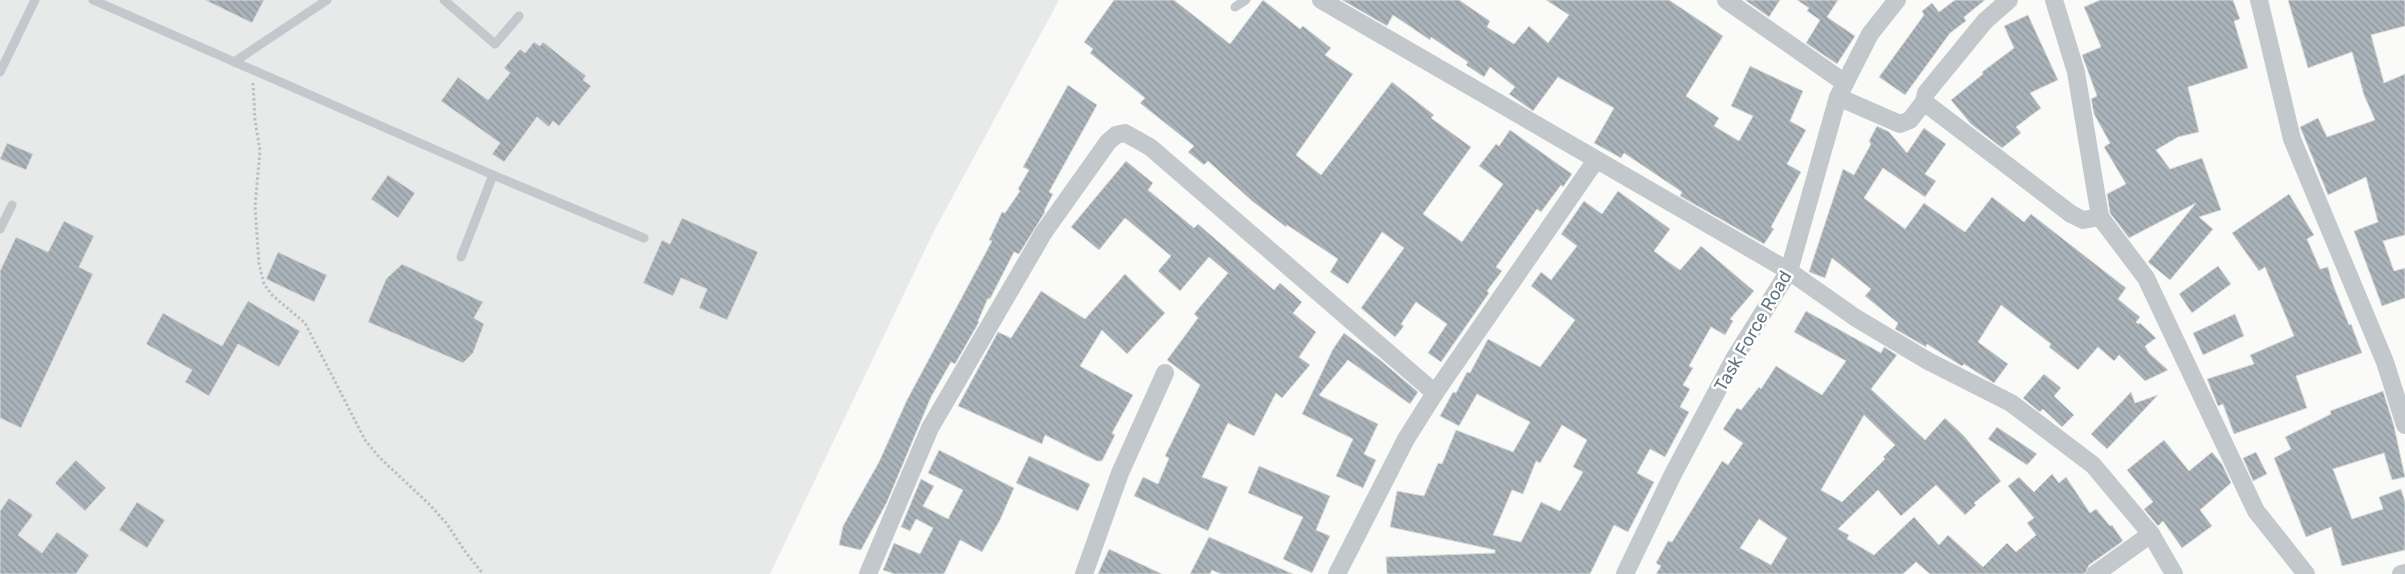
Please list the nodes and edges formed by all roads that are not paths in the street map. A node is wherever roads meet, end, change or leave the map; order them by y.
1 (35, 0) edge
2 (93, 0) edge
3 (327, 0) edge
4 (444, 0) edge
5 (1246, 0) edge
6 (1322, 0) edge
7 (1726, 0) edge
8 (1897, 0) edge
9 (2009, 0) edge
10 (2054, 0) edge
11 (2259, 0) edge
12 (1235, 7) dead end
13 (519, 16) dead end
14 (234, 62) junction
15 (0, 72) edge
16 (1842, 90) junction
17 (1924, 102) junction
18 (1596, 160) junction
19 (493, 175) junction
20 (12, 205) dead end
21 (2100, 217) junction
22 (0, 229) edge
23 (644, 238) dead end
24 (461, 257) dead end
25 (1789, 271) junction
26 (1165, 373) dead end
27 (1435, 393) junction
28 (2405, 424) edge
29 (2151, 534) junction
30 (2405, 573) edge
31 (868, 574) edge
32 (1084, 574) edge
33 (1337, 574) edge
34 (1625, 574) edge
35 (2095, 574) edge
36 (2174, 574) edge
37 (2306, 574) edge
38 (2401, 574) edge

1 - 15 lane
2 - 14 lane
3 - 14 lane
4 - 13 lane
5 - 12 lane
6 - 18 street
7 - 16 street
8 - 16 street, Task Force Road
9 - 17 street
10 - 21 street
11 - 28 street
14 - 19 lane
16 - 17 street
16 - 25 street, Task Force Road
17 - 21 street
18 - 25 street
18 - 27 street
19 - 23 lane
19 - 24 lane
20 - 22 lane
21 - 37 street
25 - 29 street
25 - 34 street, Task Force Road
26 - 32 street
27 - 31 street
27 - 33 street
29 - 35 street
29 - 36 street
30 - 38 street

